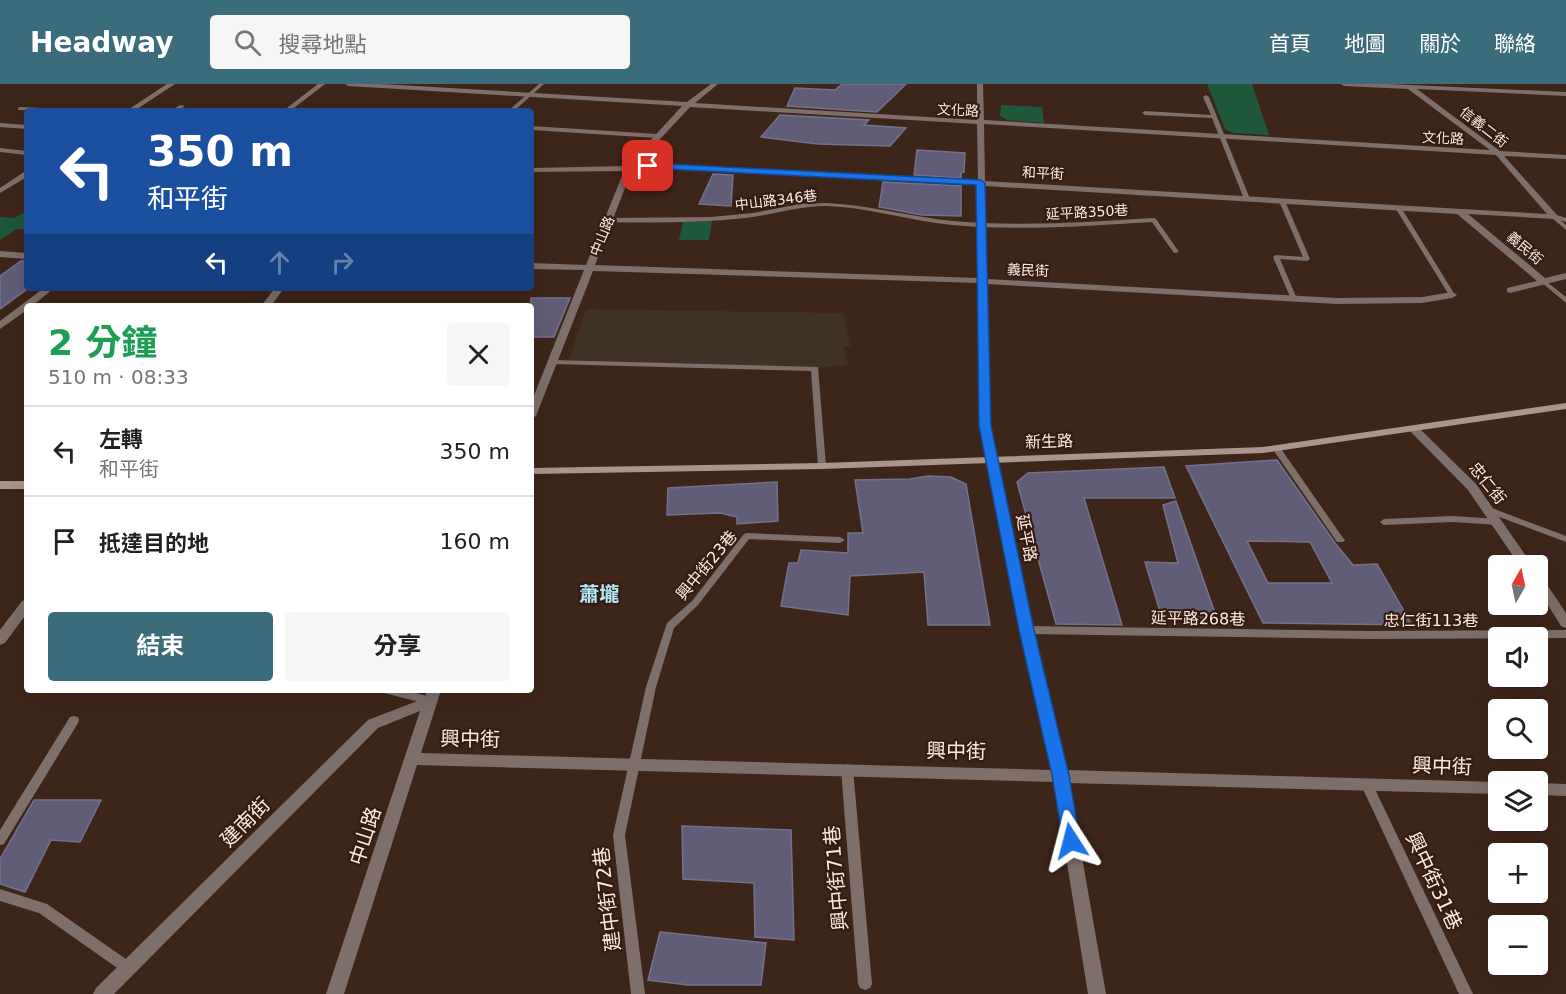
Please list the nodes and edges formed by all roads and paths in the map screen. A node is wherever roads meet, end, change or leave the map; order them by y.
1 (172, 84) edge
2 (322, 84) edge
3 (348, 84) edge
4 (542, 84) edge
5 (715, 84) edge
6 (980, 84) edge
7 (1344, 84) edge
8 (1408, 86) edge
9 (1566, 94) edge
10 (531, 96) junction
11 (1206, 97) dead end
12 (182, 106) dead end
13 (686, 106) junction
14 (134, 108) edge
15 (179, 108) edge
16 (290, 108) edge
17 (514, 108) edge
18 (20, 109) dead end
19 (24, 109) edge
20 (1145, 113) dead end
21 (1215, 117) junction
22 (979, 123) junction
23 (0, 125) edge
24 (24, 127) edge
25 (534, 128) edge
26 (657, 136) junction
27 (1223, 137) junction
28 (0, 150) edge
29 (24, 153) edge
30 (1498, 153) junction
31 (1566, 158) edge
32 (629, 168) junction
33 (534, 170) edge
34 (24, 176) edge
35 (981, 183) junction
36 (0, 191) edge
37 (1247, 199) junction
38 (1282, 201) junction
39 (1399, 209) junction
40 (1461, 212) junction
41 (1554, 217) junction
42 (608, 220) junction
43 (1566, 220) edge
44 (982, 226) junction
45 (1566, 228) edge
46 (1176, 252) dead end
47 (0, 254) edge
48 (24, 256) edge
49 (534, 266) edge
50 (590, 267) junction
51 (1566, 276) edge
52 (984, 281) junction
53 (1543, 281) junction
54 (1510, 290) dead end
55 (46, 291) edge
56 (278, 291) edge
57 (1452, 295) joint
58 (1294, 299) junction
59 (1566, 301) edge
60 (30, 303) edge
61 (268, 303) edge
62 (24, 308) edge
63 (0, 326) edge
64 (553, 362) junction
65 (1566, 406) edge
66 (534, 410) edge
67 (1414, 429) junction
68 (1276, 448) junction
69 (993, 459) junction
70 (822, 466) junction
71 (534, 471) edge
72 (24, 484) edge
73 (0, 485) edge
74 (1489, 510) junction
75 (1384, 522) dead end
76 (1498, 522) junction
77 (1566, 539) edge
78 (840, 540) dead end
79 (1340, 540) dead end
80 (1520, 555) edge
81 (1548, 595) edge
82 (24, 608) edge
83 (1566, 623) edge
84 (1027, 630) junction
85 (1566, 634) edge
86 (1368, 635) joint
87 (0, 640) edge
88 (415, 693) edge
89 (433, 695) edge
90 (74, 720) dead end
91 (413, 759) junction
92 (635, 764) junction
93 (847, 770) junction
94 (1060, 775) junction
95 (1367, 785) junction
96 (1488, 788) edge
97 (1548, 789) edge
98 (1566, 790) edge
99 (0, 840) edge
100 (0, 895) edge
101 (128, 968) junction
102 (865, 984) dead end
103 (102, 994) edge
104 (334, 994) edge
105 (638, 994) edge
106 (1097, 994) edge
107 (1466, 994) edge

1 - 14 street
2 - 16 street
3 - 10 street, 文化路
4 - 10 lane
5 - 13 street, 中山路
6 - 22 street, 延平路
7 - 8 street
8 - 9 street
8 - 30 street, 信義二街
10 - 13 street, 文化路
10 - 17 lane
11 - 21 lane
12 - 15 lane
13 - 22 street, 文化路
13 - 26 street, 中山路
18 - 19 lane
20 - 21 lane
21 - 27 lane
22 - 27 street, 文化路
22 - 35 street, 延平路
23 - 24 lane
25 - 26 lane
26 - 32 street, 中山路
27 - 30 street, 文化路
27 - 37 lane
28 - 29 street
30 - 31 street, 文化路
30 - 41 street, 信義二街
32 - 33 street, 和平街
32 - 35 street, 和平街
32 - 42 street, 中山路
34 - 36 street
35 - 37 street, 和平街
35 - 44 street, 延平路
37 - 38 street, 和平街
38 - 39 street, 和平街
38 - 58 lane
39 - 40 street, 和平街
39 - 57 lane
40 - 41 street, 和平街
40 - 53 street, 義民街
41 - 43 street
41 - 45 lane
42 - 44 lane, 中山路346巷
42 - 50 street, 中山路
44 - 46 lane, 延平路350巷
44 - 52 street, 延平路
47 - 48 street
49 - 50 street, 義民街
50 - 52 street, 義民街
50 - 64 street, 中山路
51 - 53 street, 義民街
52 - 58 street, 義民街
52 - 69 street, 延平路
53 - 54 street, 義民街
53 - 59 lane
55 - 60 street
56 - 61 street
57 - 58 street, 義民街
62 - 63 street
64 - 66 street, 中山路
64 - 70 lane
65 - 67 main road, 新生路
67 - 68 main road, 新生路
67 - 74 street, 忠仁街
68 - 69 main road, 新生路
68 - 79 lane
69 - 70 main road, 新生路
69 - 84 street, 延平路
70 - 71 main road, 新生路
72 - 73 main road
74 - 76 street, 忠仁街
74 - 77 lane
75 - 76 lane
76 - 80 street, 忠仁街
78 - 92 lane, 興中街23巷
81 - 83 street
82 - 87 street
84 - 86 lane, 延平路268巷
84 - 94 street, 延平路
85 - 86 lane, 忠仁街113巷
88 - 89 lane
89 - 91 street, 中山路
89 - 101 street, 建南街
90 - 99 lane
91 - 92 street, 興中街
91 - 104 street, 中山路
92 - 93 street, 興中街
92 - 105 lane, 建中街72巷
93 - 94 street, 興中街
93 - 102 lane, 興中街71巷
94 - 95 street, 興中街
94 - 106 street, 延平路
95 - 96 street, 興中街
95 - 107 lane, 興中街31巷
97 - 98 street
100 - 101 lane
101 - 103 street, 建南街

